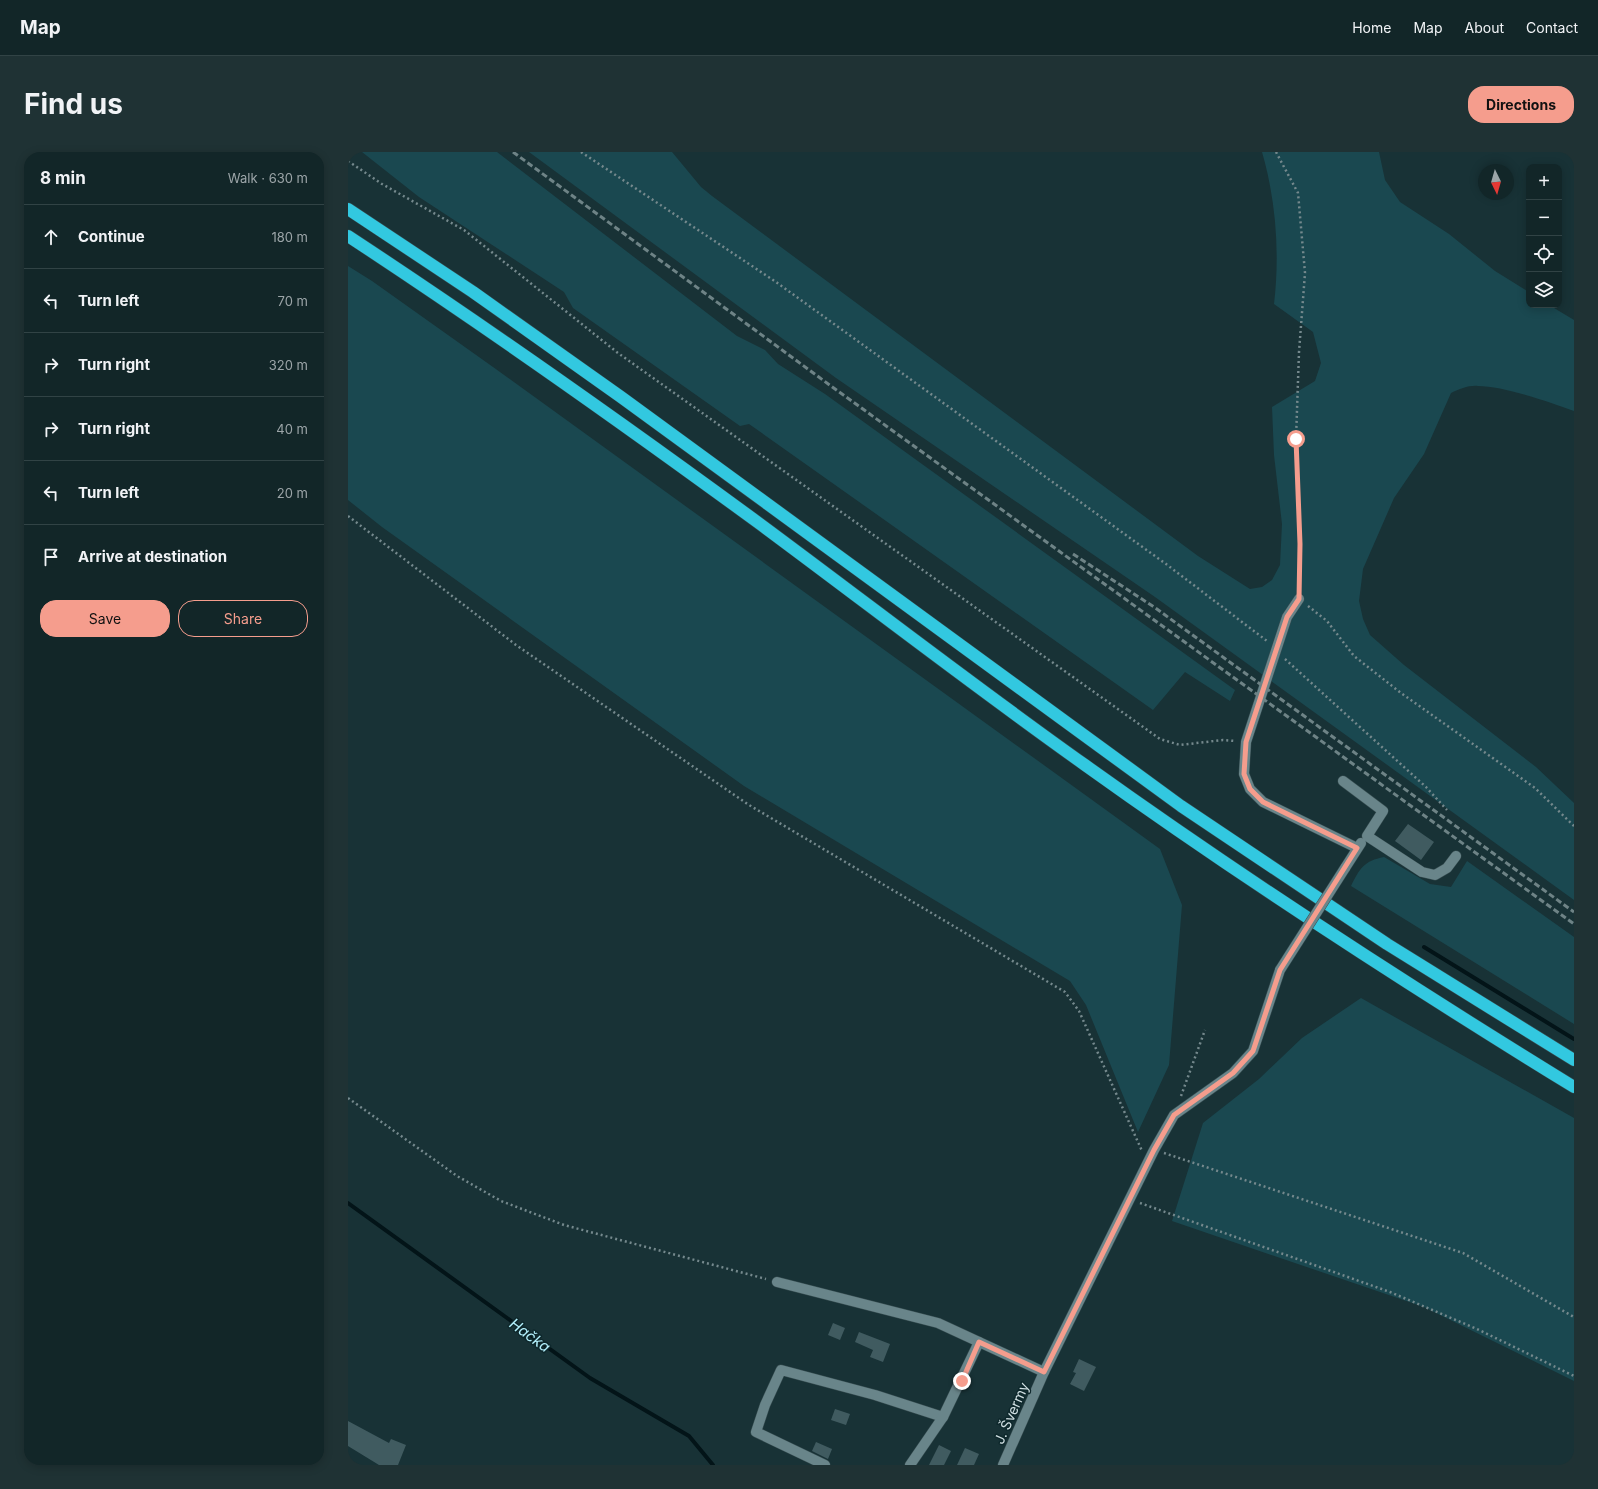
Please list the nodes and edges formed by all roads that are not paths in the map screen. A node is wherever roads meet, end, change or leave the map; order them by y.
1 (348, 209) edge
2 (348, 236) edge
3 (1299, 599) road end
4 (1343, 781) dead end
5 (1367, 836) junction
6 (1357, 848) junction
7 (1456, 856) dead end
8 (1574, 1060) edge
9 (1574, 1087) edge
10 (777, 1282) road end
11 (979, 1342) junction
12 (1044, 1372) junction
13 (943, 1417) junction
14 (825, 1465) edge
15 (910, 1465) edge
16 (1003, 1465) edge

1 - 8 highway
2 - 9 highway
3 - 6 street
4 - 5 street
5 - 6 street
5 - 7 street
6 - 12 street, J. Švermy, bridge
10 - 11 street
11 - 12 street
11 - 13 street
12 - 16 street, J. Švermy
13 - 14 street
13 - 15 street

